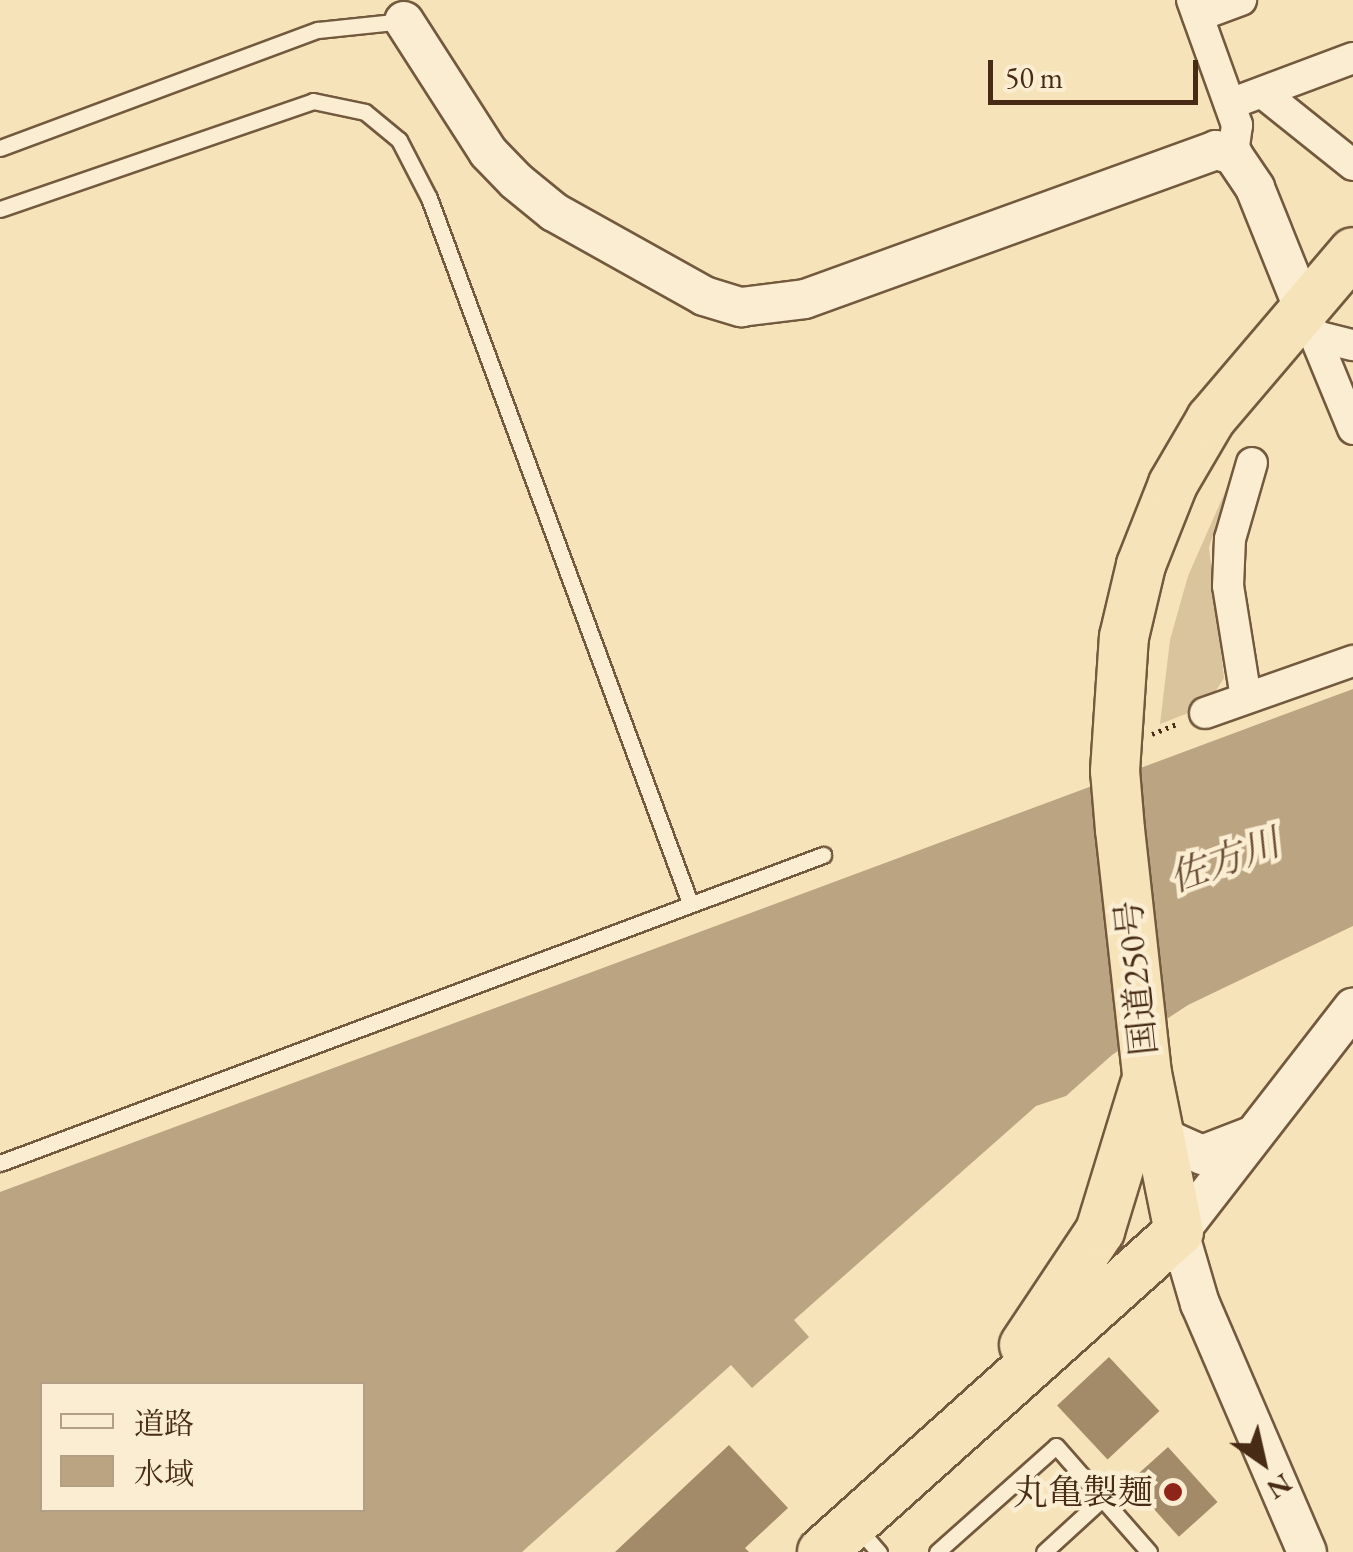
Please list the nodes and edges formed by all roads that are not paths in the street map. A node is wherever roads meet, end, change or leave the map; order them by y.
1 (1240, 0) edge
2 (1195, 8) edge
3 (399, 10) edge
4 (1353, 58) edge
5 (1263, 93) junction
6 (1230, 104) junction
7 (0, 148) edge
8 (1233, 155) junction
9 (1353, 165) edge
10 (0, 209) edge
11 (1353, 252) edge
12 (1311, 321) junction
13 (1353, 345) edge
14 (1353, 429) edge
15 (1252, 463) dead end
16 (1353, 661) edge
17 (1246, 698) junction
18 (1205, 713) dead end
19 (823, 856) dead end
20 (690, 904) junction
21 (1353, 1008) edge
22 (1148, 1074) junction
23 (1157, 1125) junction
24 (1254, 1134) junction
25 (0, 1163) edge
26 (1179, 1232) junction
27 (965, 1424) junction
28 (1101, 1500) junction
29 (851, 1542) edge
30 (1146, 1551) edge
31 (937, 1552) edge
32 (1044, 1552) edge
33 (1307, 1552) edge

1 - 2 street
2 - 6 street
3 - 7 lane
3 - 8 street
4 - 5 street
5 - 6 street
5 - 9 street
6 - 8 street
8 - 12 street
10 - 20 lane
11 - 12 highway, 国道250号
12 - 13 street
12 - 14 street
12 - 22 highway, 国道250号
15 - 17 street
16 - 17 street
17 - 18 street
19 - 20 lane
20 - 25 lane
21 - 24 street
22 - 23 highway, 国道250号
22 - 27 highway
23 - 24 street
23 - 26 highway, 国道250号
24 - 26 street
26 - 27 highway
26 - 33 street
27 - 29 highway
28 - 30 lane
28 - 31 lane
28 - 32 lane

